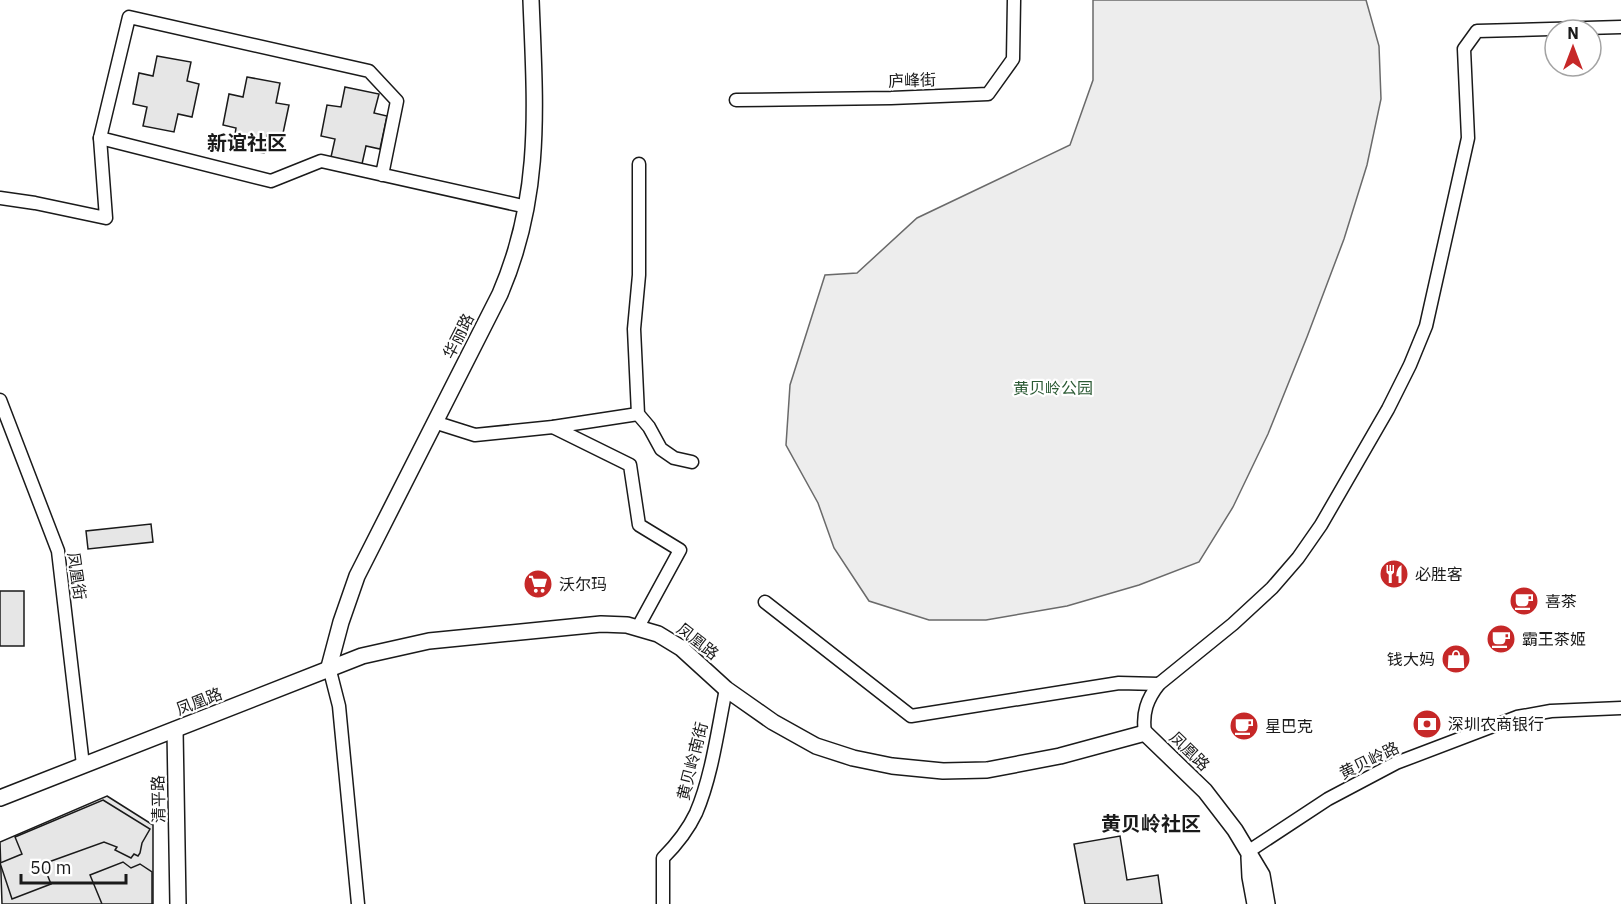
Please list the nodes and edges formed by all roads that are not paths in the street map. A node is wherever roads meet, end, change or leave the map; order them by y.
1 (531, 0) edge
2 (1014, 0) edge
3 (1621, 27) edge
4 (736, 100) dead end
5 (100, 138) junction
6 (639, 164) dead end
7 (382, 175) junction
8 (0, 198) edge
9 (527, 207) junction
10 (0, 400) edge
11 (638, 414) junction
12 (434, 422) junction
13 (553, 427) junction
14 (692, 462) dead end
15 (765, 602) dead end
16 (638, 627) junction
17 (329, 668) junction
18 (1160, 684) junction
19 (726, 689) junction
20 (1621, 708) edge
21 (175, 729) junction
22 (1145, 733) junction
23 (83, 765) junction
24 (0, 798) edge
25 (1249, 851) junction
26 (178, 904) edge
27 (358, 904) edge
28 (663, 904) edge
29 (1255, 904) edge
30 (1268, 904) edge

1 - 9 street, 华丽路
2 - 4 street, 庐峰街
3 - 18 street
5 - 7 street
5 - 7 street
5 - 8 street
6 - 11 street
7 - 9 street
9 - 12 street, 华丽路
10 - 23 street, 凤凰街
11 - 13 street
11 - 14 street
12 - 13 street
12 - 17 street, 华丽路
13 - 16 street
15 - 18 street
16 - 17 street, 凤凰路
16 - 19 street, 凤凰路
17 - 21 street, 凤凰路
17 - 27 street
18 - 22 street
19 - 22 street, 凤凰路
19 - 28 street, 黄贝岭南街
20 - 25 street, 黄贝岭路
21 - 23 street, 凤凰路
21 - 26 street, 清平路
22 - 25 street, 凤凰路
23 - 24 street, 凤凰路
25 - 29 street
25 - 30 street, 凤凰路

